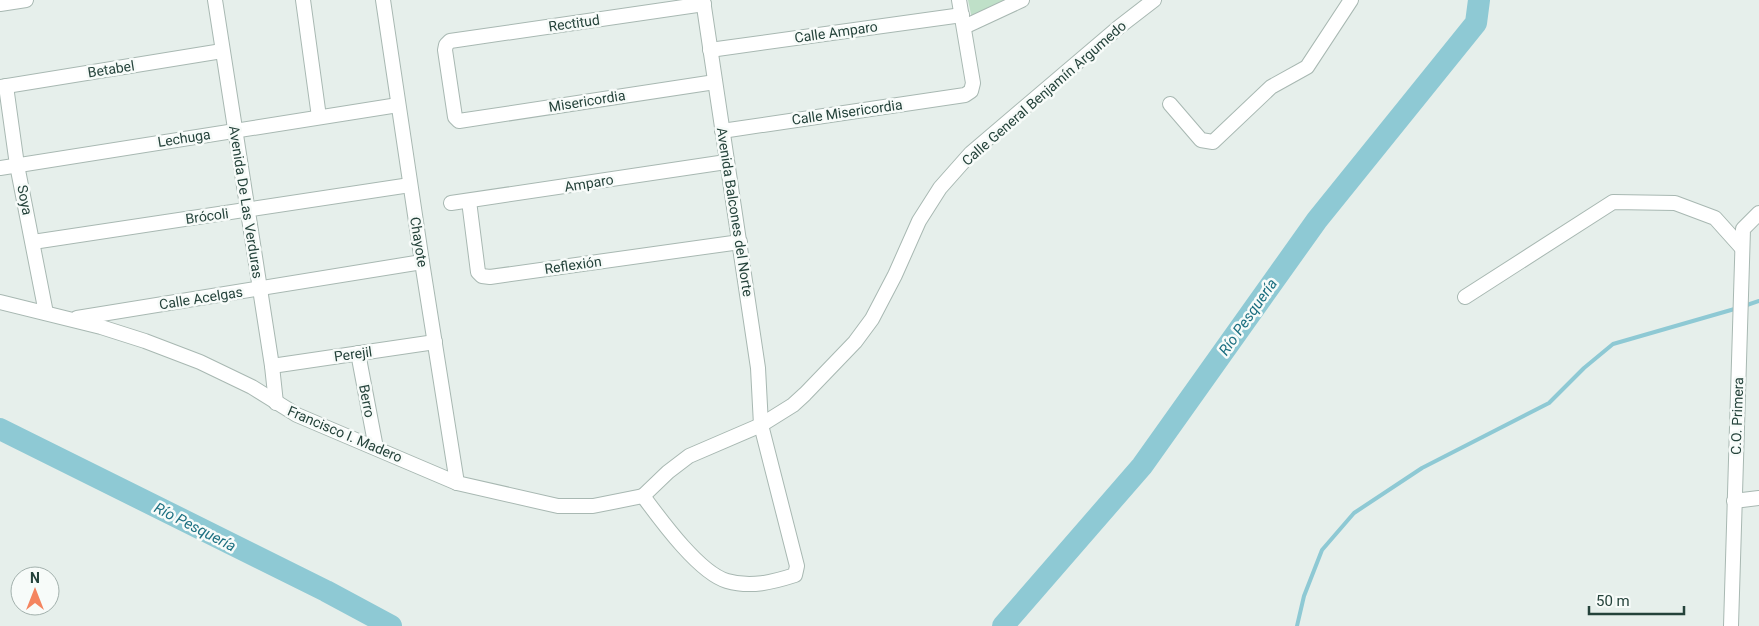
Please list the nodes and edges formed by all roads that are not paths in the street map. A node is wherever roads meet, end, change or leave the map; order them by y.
1 (26, 0) edge
2 (215, 0) edge
3 (303, 0) edge
4 (383, 0) edge
5 (959, 0) edge
6 (1022, 0) edge
7 (1154, 0) edge
8 (1352, 0) edge
9 (704, 2) edge
10 (0, 4) edge
11 (963, 21) junction
12 (710, 50) junction
13 (222, 51) junction
14 (715, 82) junction
15 (3, 86) edge
16 (1170, 104) dead end
17 (398, 105) junction
18 (319, 117) junction
19 (459, 121) joint
20 (236, 130) junction
21 (722, 130) junction
22 (726, 162) junction
23 (18, 165) junction
24 (0, 168) edge
25 (410, 185) junction
26 (469, 201) junction
27 (451, 203) dead end
28 (248, 210) junction
29 (1759, 213) edge
30 (33, 242) junction
31 (740, 242) junction
32 (1741, 247) junction
33 (422, 262) junction
34 (259, 288) junction
35 (1465, 298) dead end
36 (0, 302) edge
37 (46, 313) junction
38 (70, 320) junction
39 (435, 342) junction
40 (358, 353) junction
41 (272, 366) junction
42 (276, 404) junction
43 (761, 424) junction
44 (376, 448) junction
45 (457, 483) junction
46 (643, 496) junction
47 (1759, 498) edge
48 (1734, 501) junction
49 (1731, 626) edge

1 - 10 street
2 - 13 street, Avenida De Las Verduras
3 - 18 street
4 - 17 street, Chayote
5 - 11 street
6 - 11 street, Calle Amparo
7 - 43 street, Calle General Benjamín Argumedo
8 - 16 street
9 - 12 street, Avenida Balcones del Norte
9 - 19 street, Rectitud
11 - 12 street, Calle Amparo
11 - 21 street, Calle Misericordia
12 - 14 street, Avenida Balcones del Norte
13 - 15 street, Betabel
13 - 20 street, Avenida De Las Verduras
14 - 19 street, Misericordia
14 - 21 street, Avenida Balcones del Norte
15 - 23 street, Soya
17 - 18 street, Lechuga
17 - 25 street, Chayote
18 - 20 street, Lechuga
20 - 23 street, Lechuga
20 - 28 street, Avenida De Las Verduras
21 - 22 street, Avenida Balcones del Norte
22 - 26 street, Amparo
22 - 31 street, Avenida Balcones del Norte
23 - 24 street, Lechuga
23 - 30 street, Soya
25 - 28 street, Brócoli
25 - 33 street, Chayote
26 - 27 street, Amparo
26 - 31 street, Reflexión
28 - 30 street, Brócoli
28 - 34 street, Avenida De Las Verduras
29 - 32 street, C.O. Primera
30 - 37 street, Soya
31 - 43 street, Avenida Balcones del Norte
32 - 35 street
32 - 48 street, C.O. Primera
33 - 34 street, Calle Acelgas
33 - 39 street, Chayote
34 - 38 street, Calle Acelgas
34 - 41 street, Avenida De Las Verduras
36 - 37 street, Francisco I. Madero
37 - 38 street, Francisco I. Madero
38 - 42 street, Francisco I. Madero
39 - 40 street, Perejil
39 - 45 street, Chayote
40 - 41 street, Perejil
40 - 44 street, Berro
41 - 42 street, Avenida De Las Verduras
42 - 44 street, Francisco I. Madero
43 - 46 street, Calle General Benjamín Argumedo
43 - 46 street, Avenida Balcones del Norte
44 - 45 street, Francisco I. Madero
45 - 46 street, Francisco I. Madero
47 - 48 street
48 - 49 street, C.O. Primera

